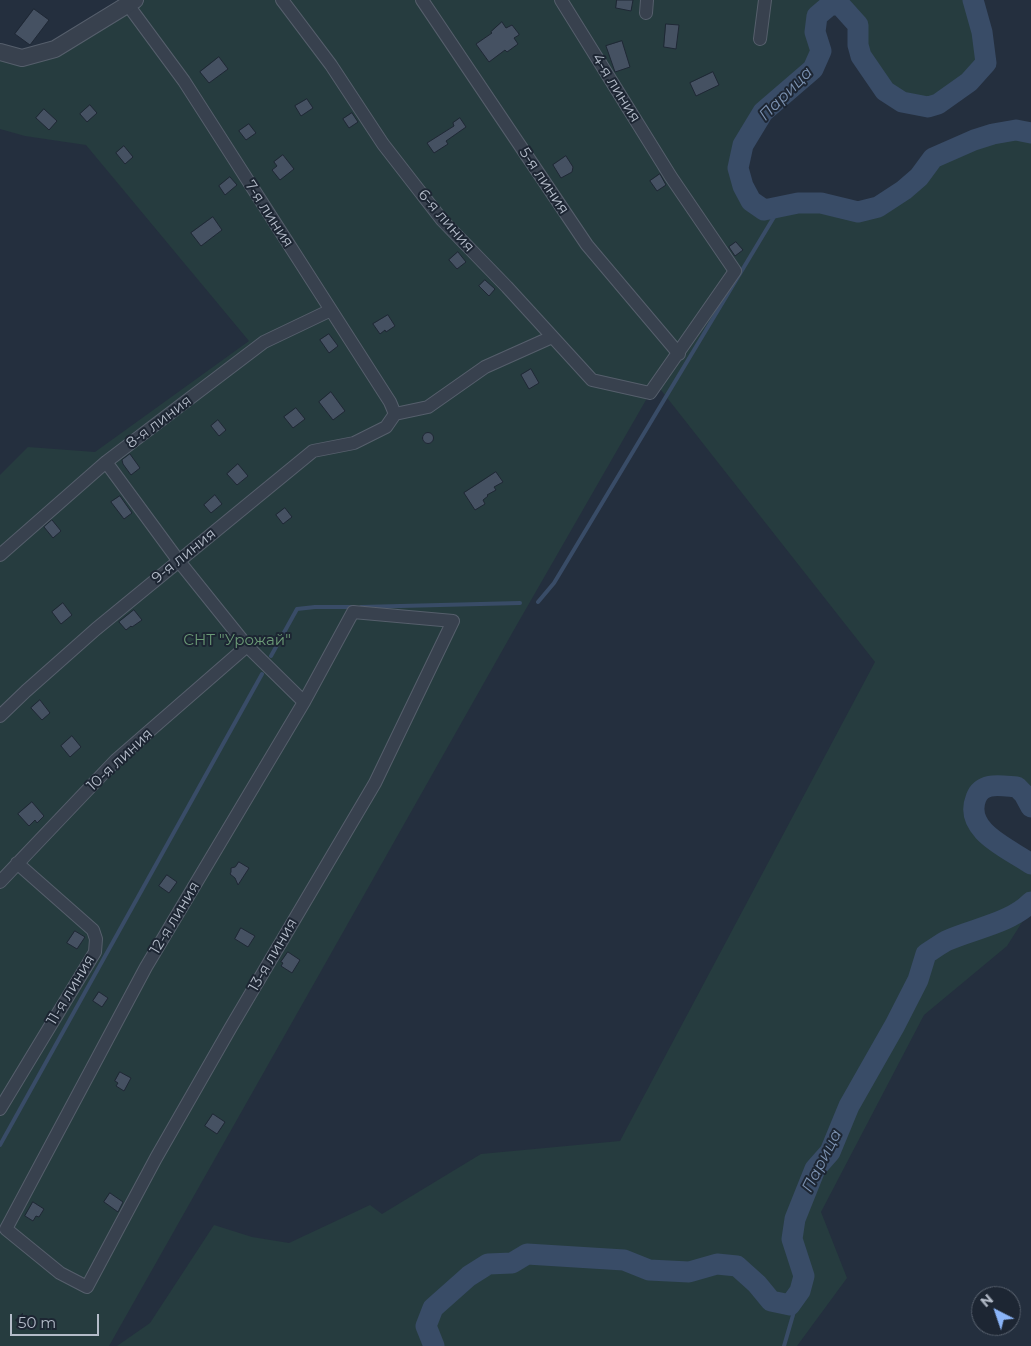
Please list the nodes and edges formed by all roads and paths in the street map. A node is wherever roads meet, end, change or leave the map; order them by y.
1 (282, 0) edge
2 (422, 0) edge
3 (561, 0) edge
4 (647, 0) edge
5 (764, 0) edge
6 (131, 2) edge
7 (646, 13) dead end
8 (760, 39) dead end
9 (0, 52) edge
10 (331, 310) junction
11 (552, 337) junction
12 (678, 354) junction
13 (395, 414) junction
14 (106, 462) junction
15 (0, 555) edge
16 (178, 560) junction
17 (353, 612) joint
18 (247, 646) junction
19 (304, 702) junction
20 (0, 716) edge
21 (17, 864) junction
22 (0, 882) edge
23 (0, 1109) edge
24 (6, 1229) joint

1 - 11 street, 6-я линия
2 - 12 street, 5-я линия
3 - 12 street, 4-я линия
4 - 7 street
5 - 8 street
6 - 9 street
6 - 10 street, 7-я линия
10 - 13 street, 7-я линия
10 - 14 street, 8-я линия
11 - 12 street, 6-я линия
11 - 13 street
13 - 16 street, 9-я линия
14 - 15 street, 8-я линия
14 - 16 street
16 - 18 street
16 - 20 street, 9-я линия
17 - 19 street, 12-я линия
17 - 24 street, 13-я линия
18 - 19 street
18 - 21 street, 10-я линия
19 - 24 street, 12-я линия
21 - 22 street, 10-я линия
21 - 23 street, 11-я линия

